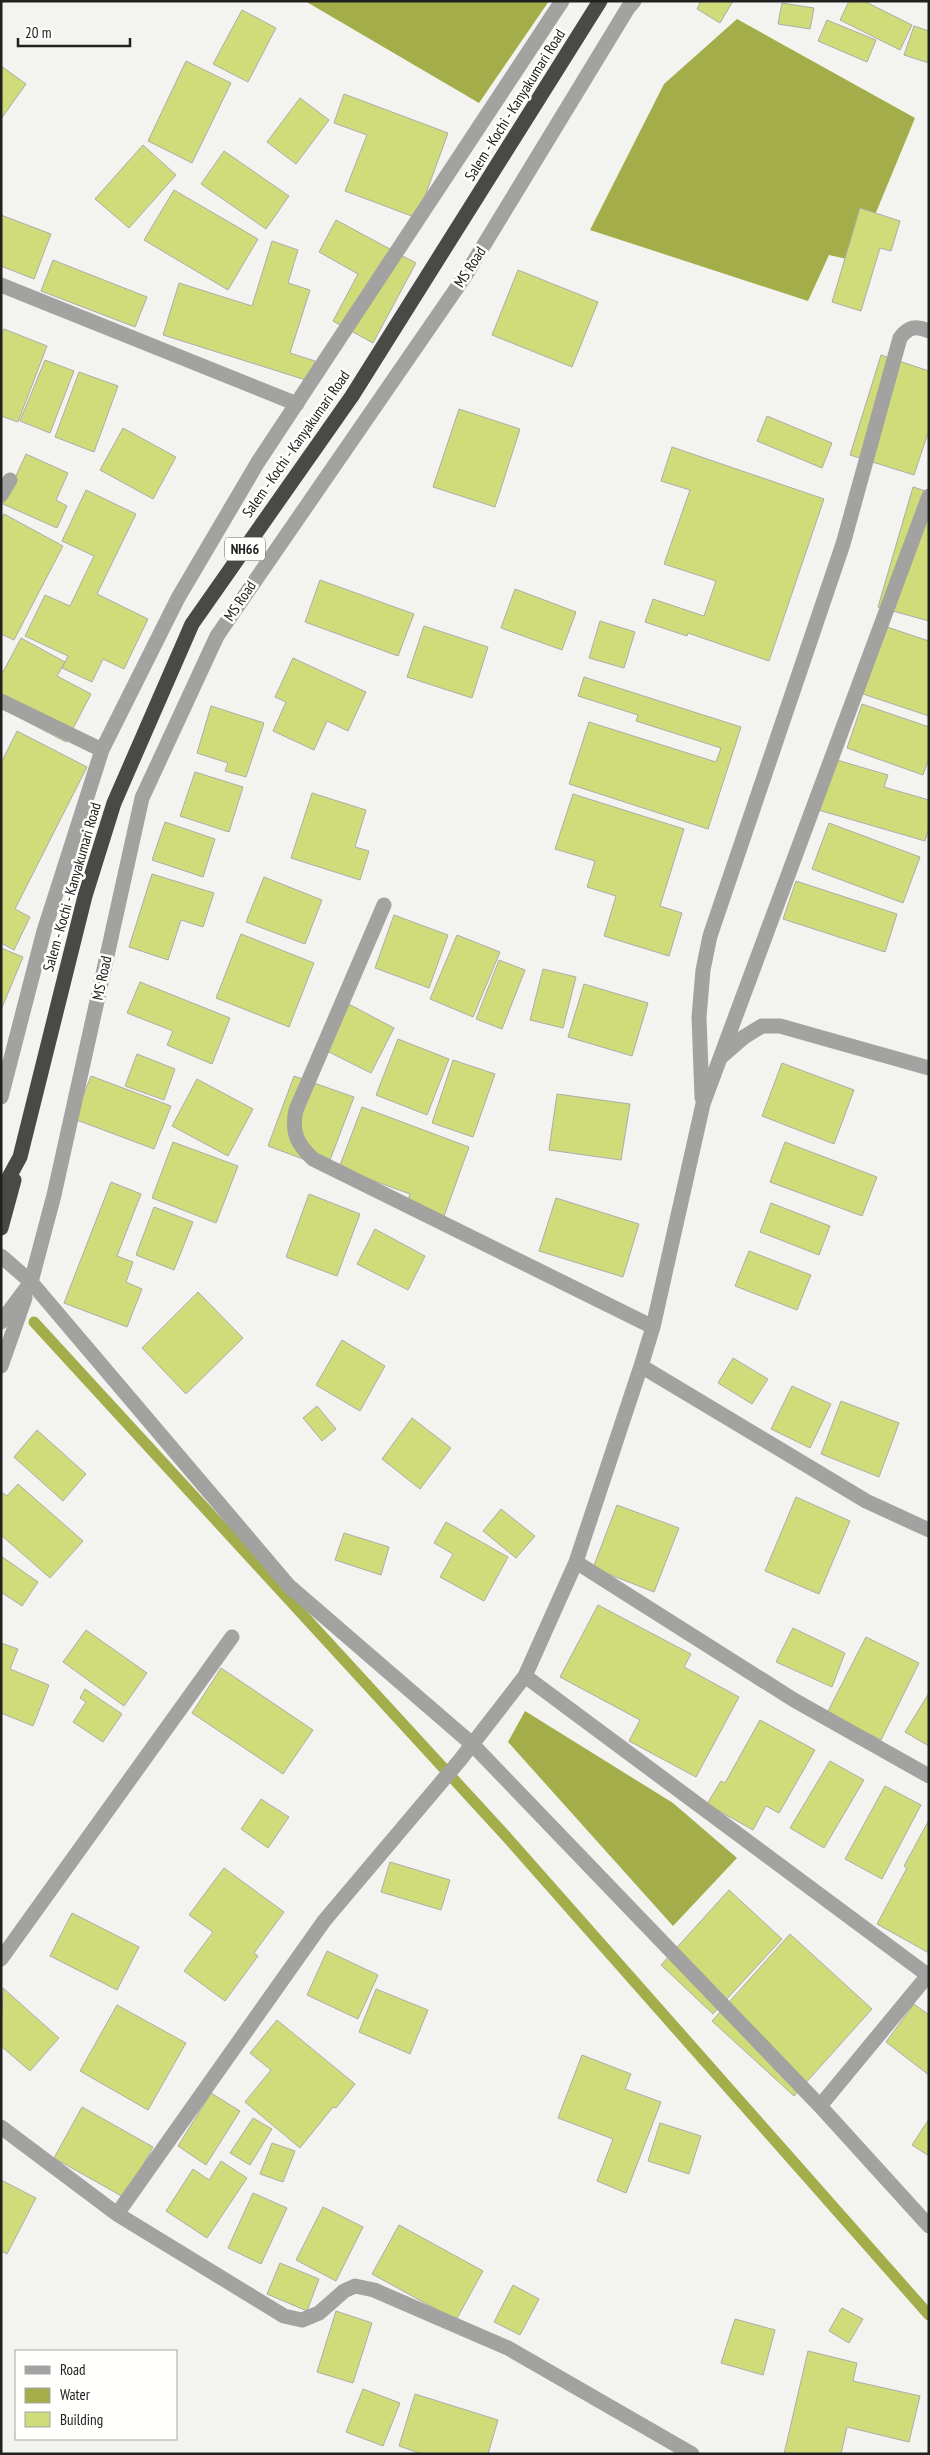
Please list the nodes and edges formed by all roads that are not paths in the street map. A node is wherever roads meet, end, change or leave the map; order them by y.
1 (562, 1) edge
2 (600, 1) edge
3 (634, 1) edge
4 (1, 285) edge
5 (929, 331) edge
6 (297, 404) junction
7 (10, 480) dead end
8 (1, 495) edge
9 (929, 496) edge
10 (1, 702) edge
11 (102, 750) junction
12 (384, 905) dead end
13 (720, 1058) junction
14 (929, 1068) edge
15 (1, 1096) edge
16 (703, 1104) junction
17 (20, 1157) junction
18 (1, 1192) edge
19 (1, 1228) edge
20 (1, 1256) edge
21 (31, 1282) junction
22 (1, 1322) edge
23 (653, 1327) junction
24 (1, 1366) edge
25 (641, 1366) junction
26 (929, 1530) edge
27 (576, 1562) junction
28 (232, 1637) dead end
29 (525, 1676) junction
30 (472, 1744) junction
31 (929, 1776) edge
32 (1, 1959) edge
33 (929, 1975) edge
34 (820, 2106) junction
35 (1, 2127) edge
36 (117, 2214) junction
37 (929, 2226) edge
38 (692, 2454) edge

1 - 6 street
2 - 17 highway, Salem - Kochi - Kanyakumari Road / NH66
3 - 21 street, MS Road
4 - 6 street
5 - 16 street
6 - 11 street
7 - 8 street
9 - 13 street
10 - 11 street
11 - 15 street
12 - 23 street
13 - 14 street
13 - 16 street
16 - 23 street
17 - 18 highway, Salem - Kochi - Kanyakumari Road / NH66
17 - 19 highway
20 - 21 street
21 - 22 street, MS Road
21 - 24 street, MS Road
21 - 30 street
23 - 25 street
25 - 26 street
25 - 27 street
27 - 29 street
27 - 31 street
28 - 32 street
29 - 30 street
29 - 33 street
30 - 34 street
30 - 36 street
33 - 34 street
34 - 37 street
35 - 36 street
36 - 38 street

